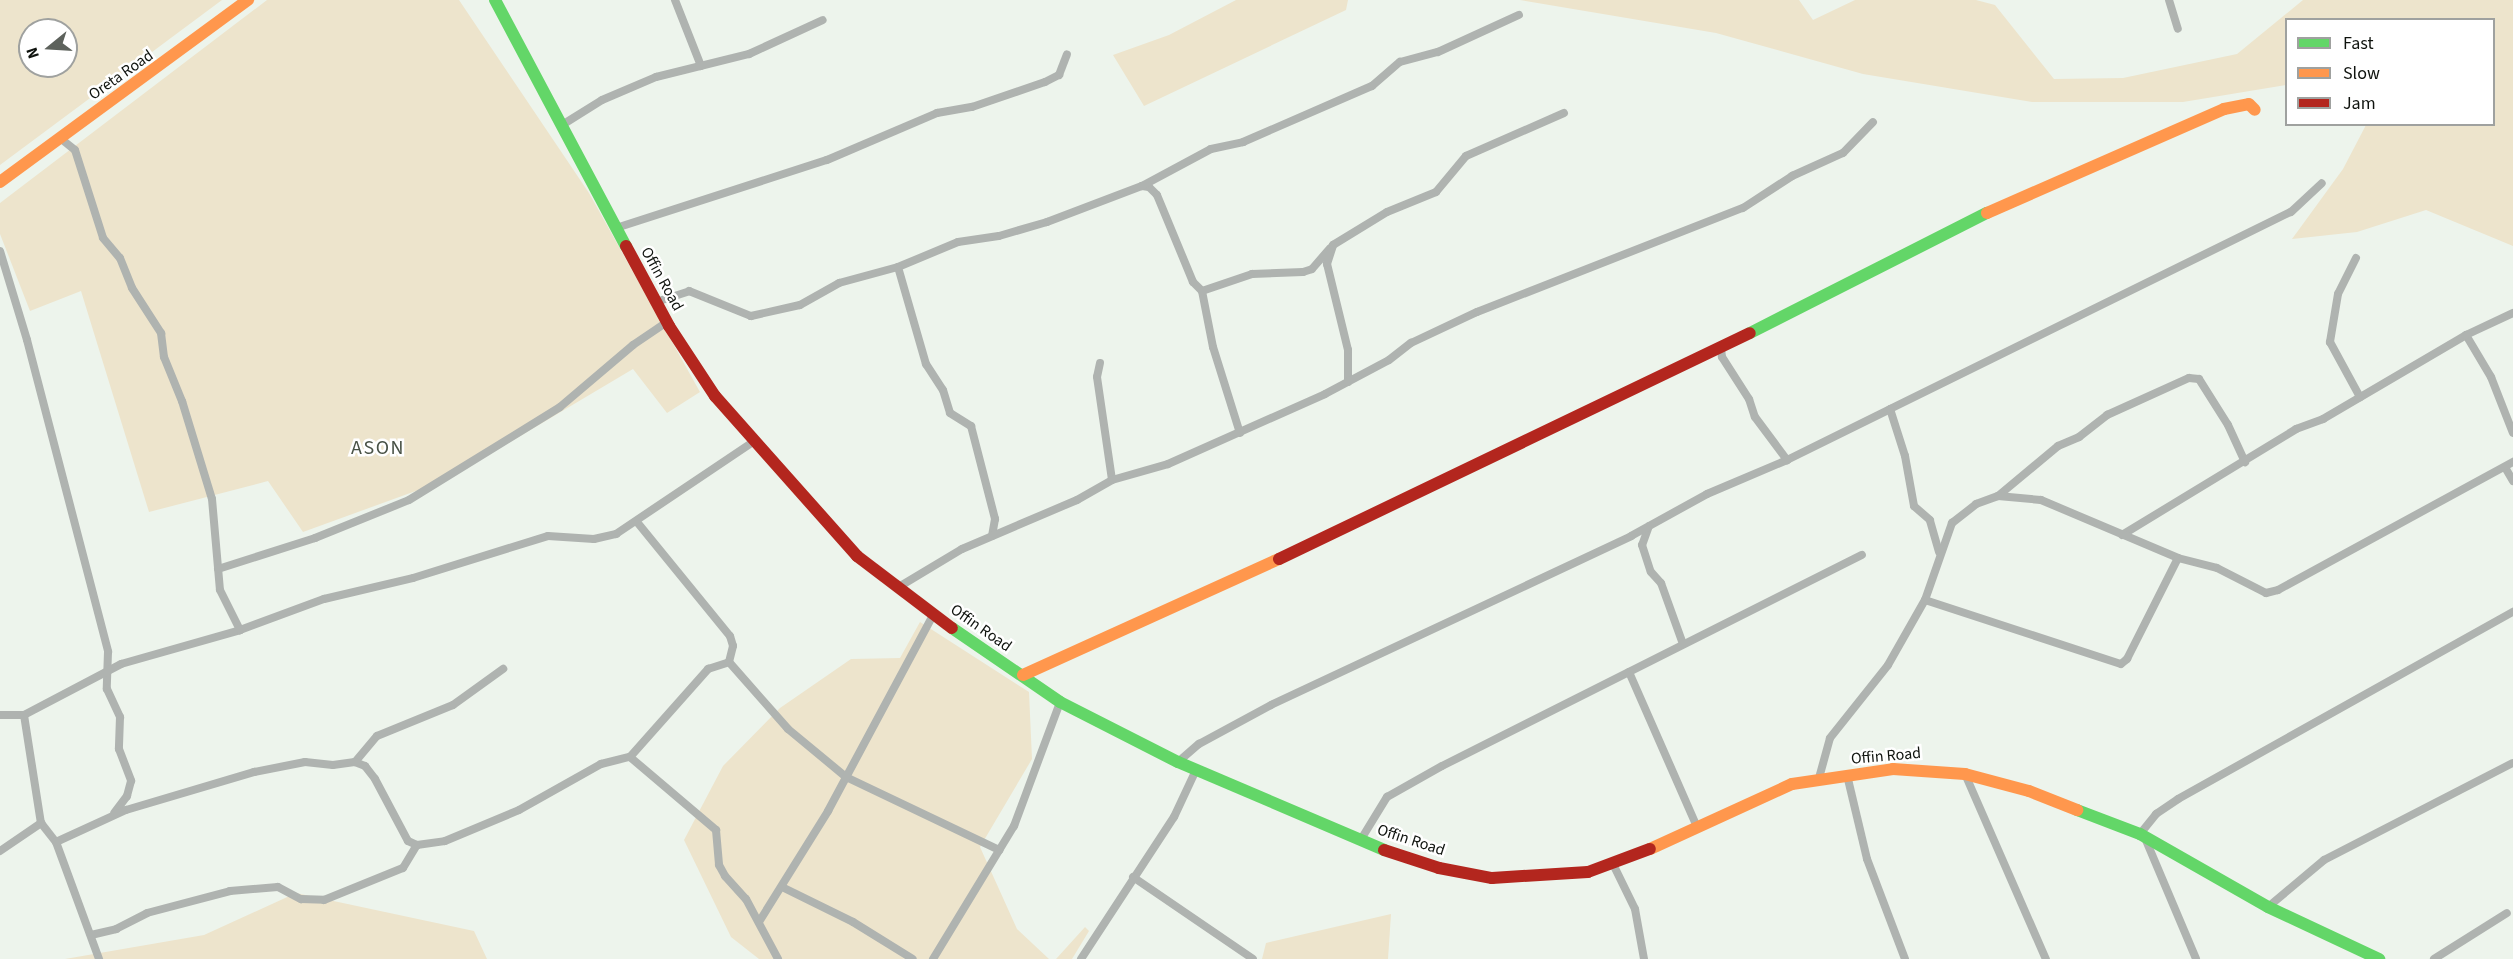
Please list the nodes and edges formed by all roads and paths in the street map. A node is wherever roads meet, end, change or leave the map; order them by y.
1 (248, 0) edge
2 (495, 0) edge
3 (675, 0) edge
4 (2169, 0) edge
5 (1519, 15) dead end
6 (823, 20) dead end
7 (2178, 29) dead end
8 (1066, 54) dead end
9 (701, 66) junction
10 (2255, 110) dead end
11 (1564, 113) dead end
12 (1873, 122) dead end
13 (562, 125) junction
14 (60, 138) junction
15 (5, 178) edge
16 (2322, 183) dead end
17 (1142, 186) junction
18 (616, 228) junction
19 (1332, 246) junction
20 (0, 251) edge
21 (2356, 258) dead end
22 (898, 267) junction
23 (1202, 291) junction
24 (656, 302) junction
25 (2513, 313) edge
26 (667, 322) junction
27 (2466, 335) junction
28 (1721, 348) junction
29 (1100, 363) dead end
30 (1348, 382) junction
31 (2360, 397) junction
32 (1890, 409) junction
33 (1240, 433) junction
34 (2513, 433) edge
35 (753, 442) junction
36 (1787, 460) junction
37 (2245, 462) junction
38 (2513, 462) edge
39 (2506, 469) junction
40 (1112, 480) junction
41 (2513, 481) edge
42 (1998, 496) junction
43 (637, 522) junction
44 (1649, 525) junction
45 (2122, 535) junction
46 (992, 536) junction
47 (1940, 553) junction
48 (1862, 555) dead end
49 (2178, 558) junction
50 (218, 569) junction
51 (897, 588) junction
52 (1925, 600) junction
53 (2513, 612) edge
54 (933, 615) junction
55 (240, 630) junction
56 (1683, 644) junction
57 (729, 662) junction
58 (503, 669) dead end
59 (107, 671) junction
60 (1629, 672) junction
61 (1023, 675) junction
62 (1059, 702) junction
63 (0, 715) edge
64 (24, 715) junction
65 (630, 756) junction
66 (355, 762) junction
67 (1178, 762) junction
68 (2513, 763) edge
69 (1196, 770) junction
70 (1965, 774) junction
71 (1847, 776) junction
72 (846, 777) junction
73 (1819, 778) junction
74 (112, 816) junction
75 (41, 823) junction
76 (1697, 827) junction
77 (2142, 835) junction
78 (1360, 841) junction
79 (56, 842) junction
80 (417, 845) junction
81 (999, 850) junction
82 (0, 851) edge
83 (1613, 864) junction
84 (1133, 877) junction
85 (782, 887) junction
86 (2268, 907) junction
87 (2507, 913) dead end
88 (759, 922) junction
89 (91, 935) junction
90 (99, 959) edge
91 (778, 959) edge
92 (913, 959) edge
93 (933, 959) edge
94 (1081, 959) edge
95 (1253, 959) edge
96 (1644, 959) edge
97 (1905, 959) edge
98 (2046, 959) edge
99 (2196, 959) edge
100 (2379, 959) edge
101 (2434, 959) edge

1 - 14 street, Oreta Road
2 - 13 street, Offin Road
3 - 9 street
4 - 7 street
5 - 17 street
6 - 9 street
8 - 18 street
9 - 13 street
10 - 28 street
11 - 19 street
12 - 30 street
13 - 18 street, Offin Road
14 - 15 street, Oreta Road
14 - 50 street
16 - 32 street
17 - 22 street
17 - 23 street
18 - 24 street, Offin Road
19 - 23 street
19 - 30 street
20 - 59 street
21 - 31 street
22 - 24 street
22 - 46 street
23 - 33 street
24 - 26 street, Offin Road
25 - 27 street
26 - 35 street, Offin Road
26 - 50 street
27 - 31 street
27 - 34 street
28 - 36 street
28 - 61 street
29 - 40 street
30 - 33 street
31 - 37 street
32 - 36 street
32 - 47 street
33 - 40 street
35 - 43 street
35 - 51 street, Offin Road
36 - 44 street
37 - 42 street
37 - 45 street
38 - 39 street
39 - 41 street
39 - 49 street
40 - 46 street
42 - 45 street
42 - 47 street
43 - 55 street
43 - 57 street
44 - 56 street
44 - 67 street
45 - 49 street
46 - 51 street
47 - 52 street
48 - 56 street
49 - 52 street
50 - 55 street
51 - 54 street, Offin Road
52 - 73 street
53 - 77 street
54 - 61 street, Offin Road
54 - 72 street
55 - 59 street
56 - 60 street
57 - 65 street
57 - 72 street
58 - 66 street
59 - 64 street
59 - 74 street
60 - 76 street
60 - 78 street
61 - 62 street, Offin Road
62 - 67 street, Offin Road
62 - 81 street
63 - 64 street
64 - 75 street
65 - 80 street
65 - 88 street
66 - 74 street
66 - 80 street
67 - 69 street, Offin Road
68 - 86 street
69 - 78 street, Offin Road
69 - 84 street
70 - 71 street, Offin Road
70 - 77 street, Offin Road
70 - 98 street
71 - 73 street, Offin Road
71 - 97 street
72 - 81 street
72 - 85 street
73 - 76 street, Offin Road
74 - 79 street
75 - 79 street
75 - 82 street
76 - 83 street, Offin Road
77 - 86 street, Offin Road
77 - 99 street
78 - 83 street, Offin Road
79 - 89 street
80 - 89 street
81 - 93 street
83 - 96 street
84 - 94 street
84 - 95 street
85 - 88 street
85 - 92 street
86 - 100 street, Offin Road
87 - 101 street
88 - 91 street
89 - 90 street

